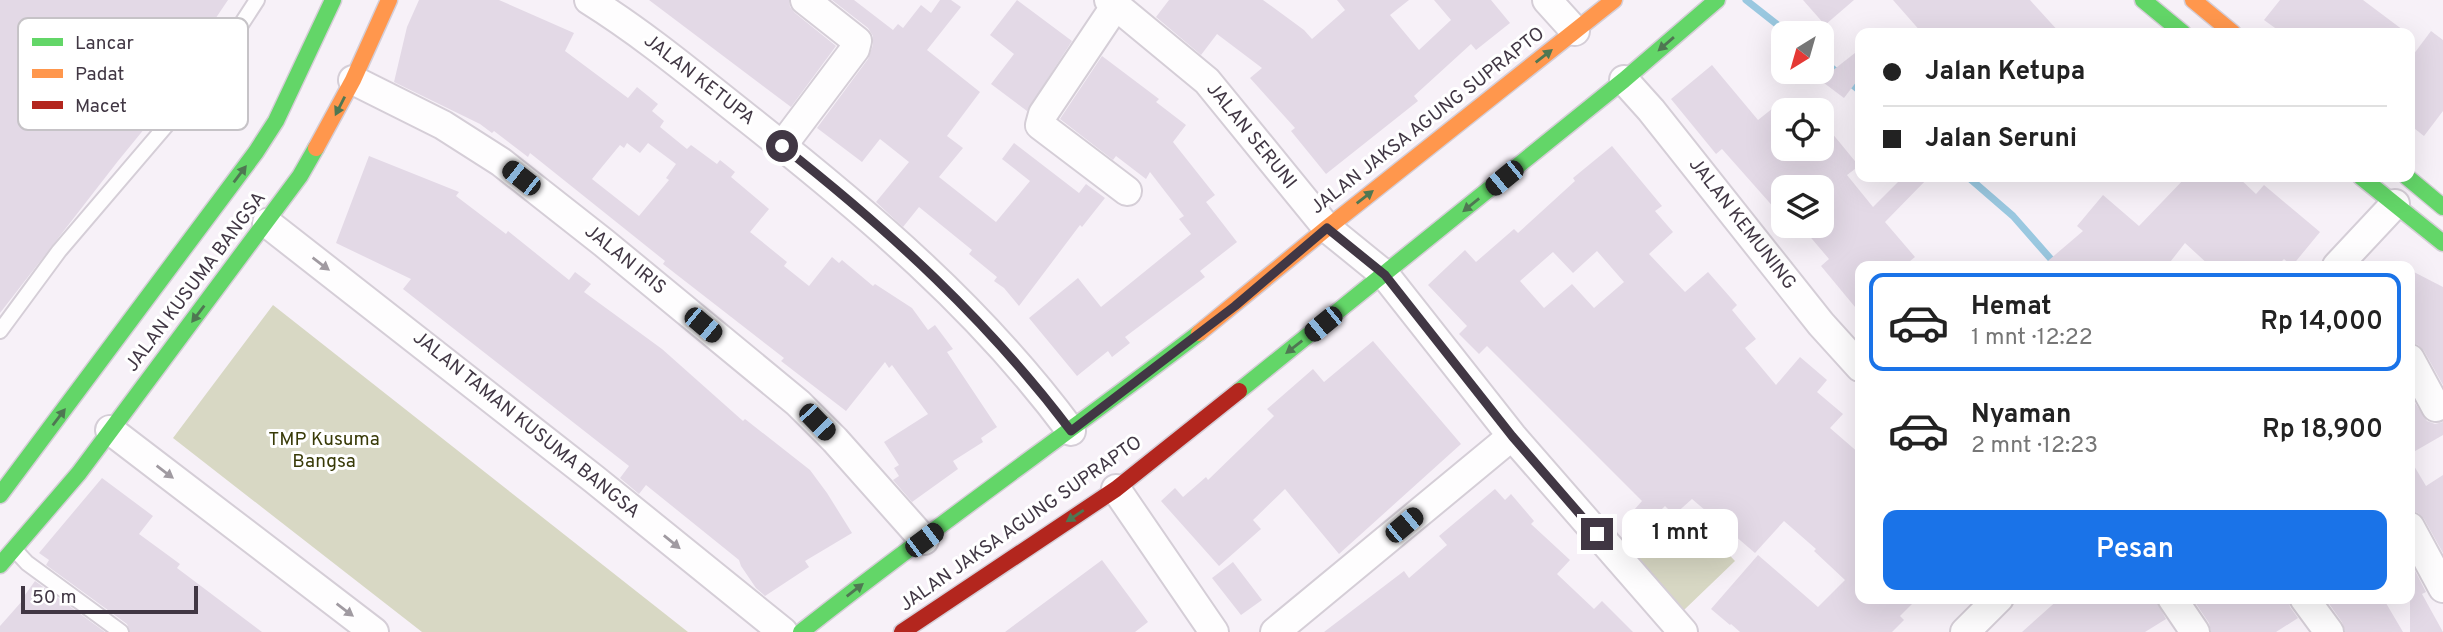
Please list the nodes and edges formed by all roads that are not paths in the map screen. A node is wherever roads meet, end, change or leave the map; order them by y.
1 (257, 0) edge
2 (389, 0) edge
3 (589, 0) edge
4 (805, 0) edge
5 (1547, 0) edge
6 (1614, 0) edge
7 (1717, 0) edge
8 (2143, 0) edge
9 (2193, 0) edge
10 (329, 1) edge
11 (1112, 2) edge
12 (245, 18) edge
13 (2177, 28) edge
14 (2227, 28) edge
15 (1575, 31) junction
16 (353, 80) junction
17 (1624, 80) junction
18 (163, 130) edge
19 (782, 146) junction
20 (2367, 182) edge
21 (2413, 182) edge
22 (1127, 191) dead end
23 (2395, 204) junction
24 (2443, 207) edge
25 (267, 222) junction
26 (1327, 228) junction
27 (2443, 243) edge
28 (2350, 261) edge
29 (1385, 275) junction
30 (0, 331) edge
31 (1855, 361) edge
32 (2415, 368) edge
33 (2436, 407) dead end
34 (110, 430) junction
35 (1071, 431) junction
36 (1512, 436) junction
37 (1116, 489) junction
38 (1, 492) edge
39 (2415, 536) edge
40 (924, 540) junction
41 (14, 549) junction
42 (0, 565) edge
43 (2443, 588) edge
44 (1993, 604) edge
45 (2176, 604) edge
46 (2308, 604) edge
47 (919, 628) edge
48 (1973, 629) edge
49 (121, 632) edge
50 (374, 632) edge
51 (783, 632) edge
52 (802, 632) edge
53 (1214, 632) edge
54 (1275, 632) edge
55 (1683, 632) edge
56 (2195, 632) edge
57 (2329, 632) edge

1 - 12 lane
2 - 16 main road, JALAN KUSUMA BANGSA
3 - 19 street, JALAN KETUPA
4 - 19 street
5 - 15 street
6 - 15 main road, JALAN JAKSA AGUNG SUPRAPTO
7 -> 17 main road, JALAN JAKSA AGUNG SUPRAPTO
8 - 13 main road
9 - 14 main road
38 -> 10 main road, JALAN KUSUMA BANGSA
11 - 22 street
11 - 26 street, JALAN SERUNI
26 -> 15 main road, JALAN JAKSA AGUNG SUPRAPTO
16 -> 25 main road, JALAN KUSUMA BANGSA
16 - 40 street, JALAN IRIS
17 -> 29 main road, JALAN JAKSA AGUNG SUPRAPTO
17 - 31 street, JALAN KEMUNING
18 - 30 lane
19 - 35 street, JALAN KETUPA
20 - 23 main road
21 - 24 main road
23 - 27 main road
23 - 28 street
25 -> 34 main road, JALAN KUSUMA BANGSA
25 -> 51 street, JALAN TAMAN KUSUMA BANGSA
26 - 29 street, JALAN SERUNI
26 - 35 main road, JALAN JAKSA AGUNG SUPRAPTO
29 - 36 street, JALAN SERUNI
29 -> 37 main road, JALAN JAKSA AGUNG SUPRAPTO
32 - 33 street
34 - 41 main road, JALAN KUSUMA BANGSA
34 -> 50 street
35 - 40 main road, JALAN JAKSA AGUNG SUPRAPTO
36 - 54 street
36 - 55 street, JALAN SERUNI
37 -> 47 main road, JALAN JAKSA AGUNG SUPRAPTO
37 - 53 street
39 - 43 street
52 -> 40 main road, JALAN JAKSA AGUNG SUPRAPTO
41 - 42 main road, JALAN KUSUMA BANGSA
41 - 49 lane
44 - 48 street
45 - 56 street
46 - 57 street

